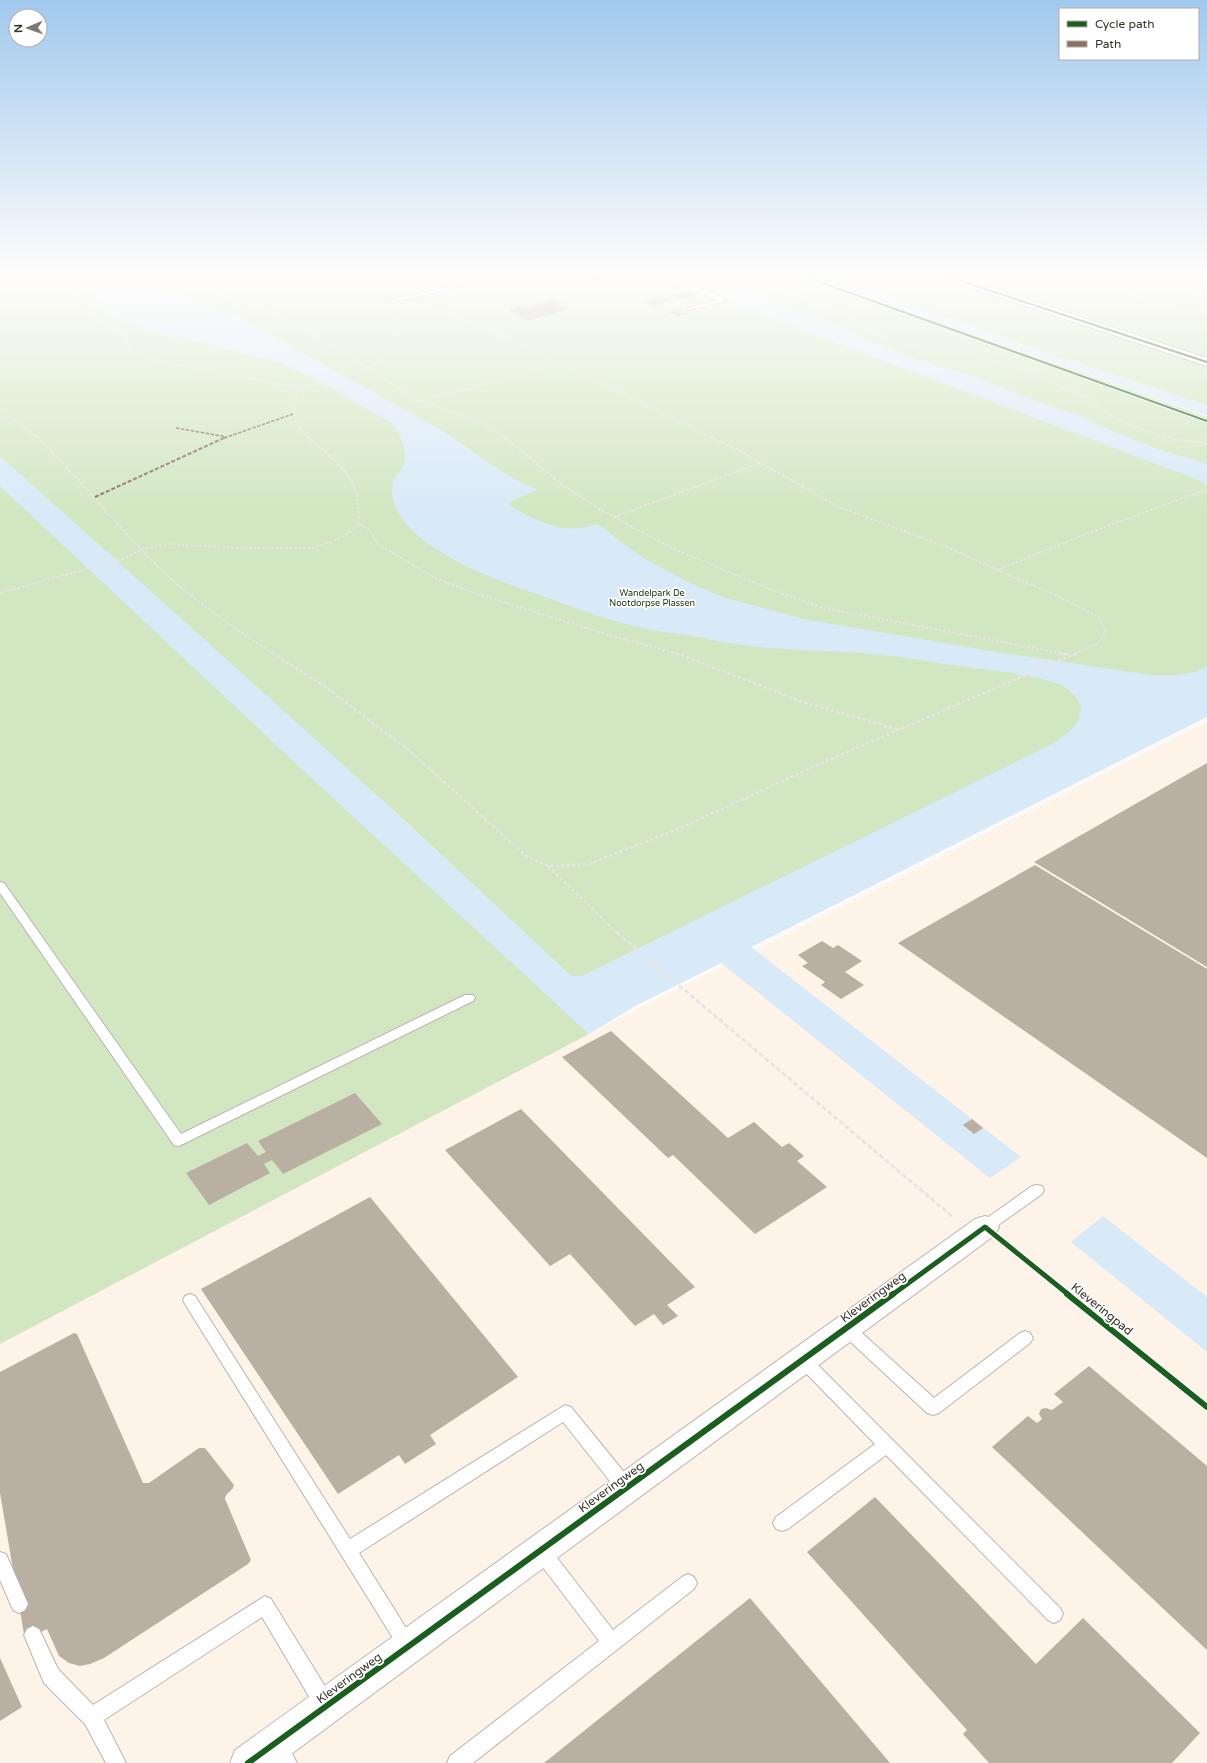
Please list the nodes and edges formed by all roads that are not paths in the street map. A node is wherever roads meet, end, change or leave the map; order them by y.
1 (1183, 354) edge
2 (1207, 362) edge
3 (0, 885) edge
4 (469, 998) dead end
5 (1037, 1190) dead end
6 (980, 1231) joint
7 (190, 1300) dead end
8 (846, 1328) junction
9 (1025, 1338) dead end
10 (802, 1360) junction
11 (886, 1445) junction
12 (626, 1488) junction
13 (782, 1523) dead end
14 (348, 1550) junction
15 (541, 1550) junction
16 (0, 1560) edge
17 (688, 1583) dead end
18 (19, 1604) dead end
19 (1054, 1614) dead end
20 (33, 1635) dead end
21 (611, 1643) junction
22 (408, 1647) junction
23 (326, 1707) junction
24 (92, 1717) junction
25 (281, 1753) edge
26 (116, 1763) edge
27 (248, 1763) edge
28 (457, 1763) edge

1 - 2 street
3 - 4 lane
5 - 6 lane
6 - 8 street, Kleveringweg
7 - 14 lane
8 - 9 lane
8 - 10 street, Kleveringweg
10 - 11 lane
10 - 12 street, Kleveringweg
11 - 13 lane
11 - 19 lane
12 - 14 lane
12 - 15 street, Kleveringweg
14 - 22 lane
15 - 21 lane
15 - 22 street, Kleveringweg
16 - 18 lane
17 - 21 lane
20 - 24 lane
21 - 28 lane
22 - 23 street, Kleveringweg
23 - 24 lane
23 - 25 street, Kleveringweg
24 - 26 lane
25 - 27 street, Kleveringweg

